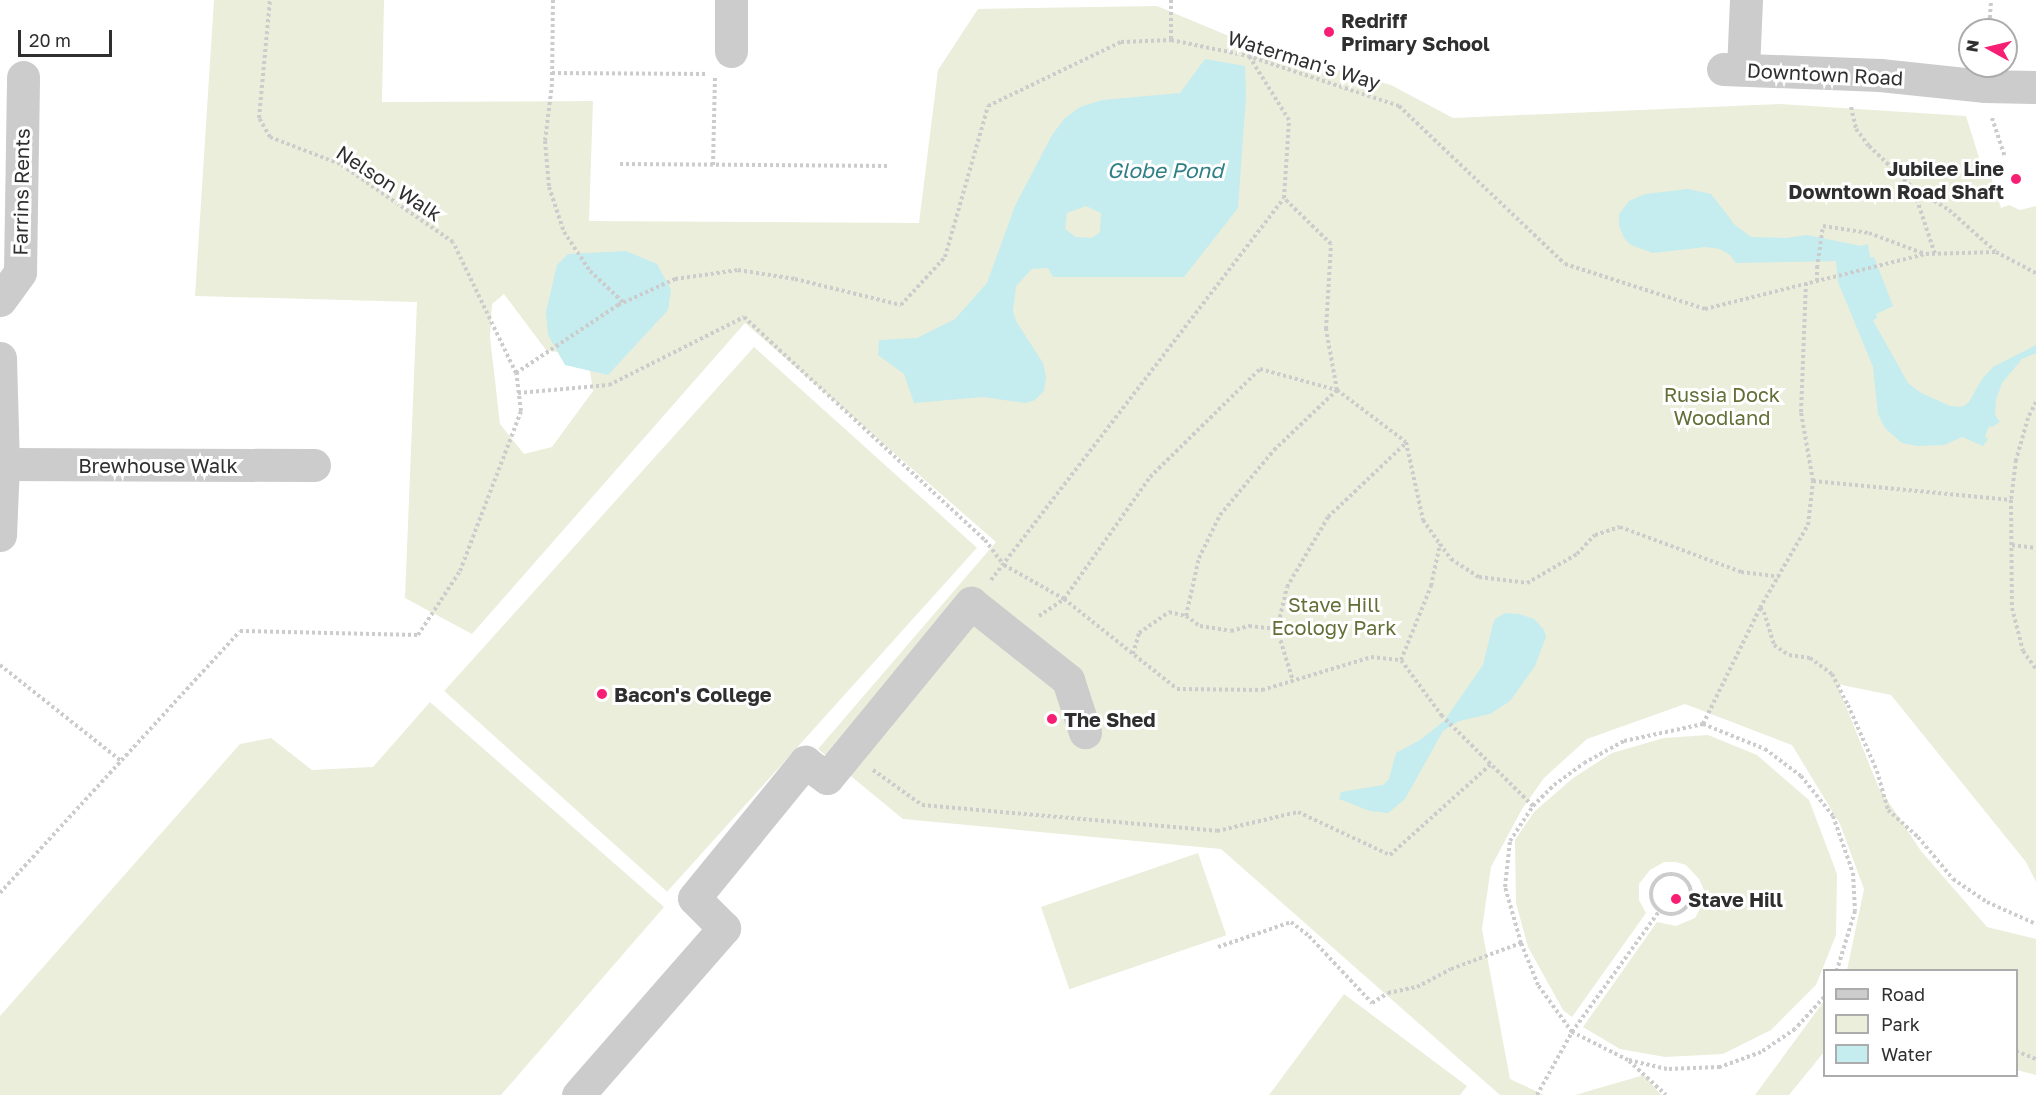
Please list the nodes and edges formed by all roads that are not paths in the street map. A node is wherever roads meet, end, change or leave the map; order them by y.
1 (731, 0) edge
2 (1746, 0) edge
3 (731, 51) dead end
4 (23, 76) dead end
5 (2036, 87) edge
6 (0, 300) edge
7 (0, 358) edge
8 (3, 464) junction
9 (314, 465) dead end
10 (0, 535) edge
11 (1085, 732) dead end
12 (578, 1095) edge

1 - 3 street
2 - 5 street, Downtown Road
4 - 6 street, Farrins Rents
7 - 8 street
8 - 9 street, Brewhouse Walk
8 - 10 street
11 - 12 street

